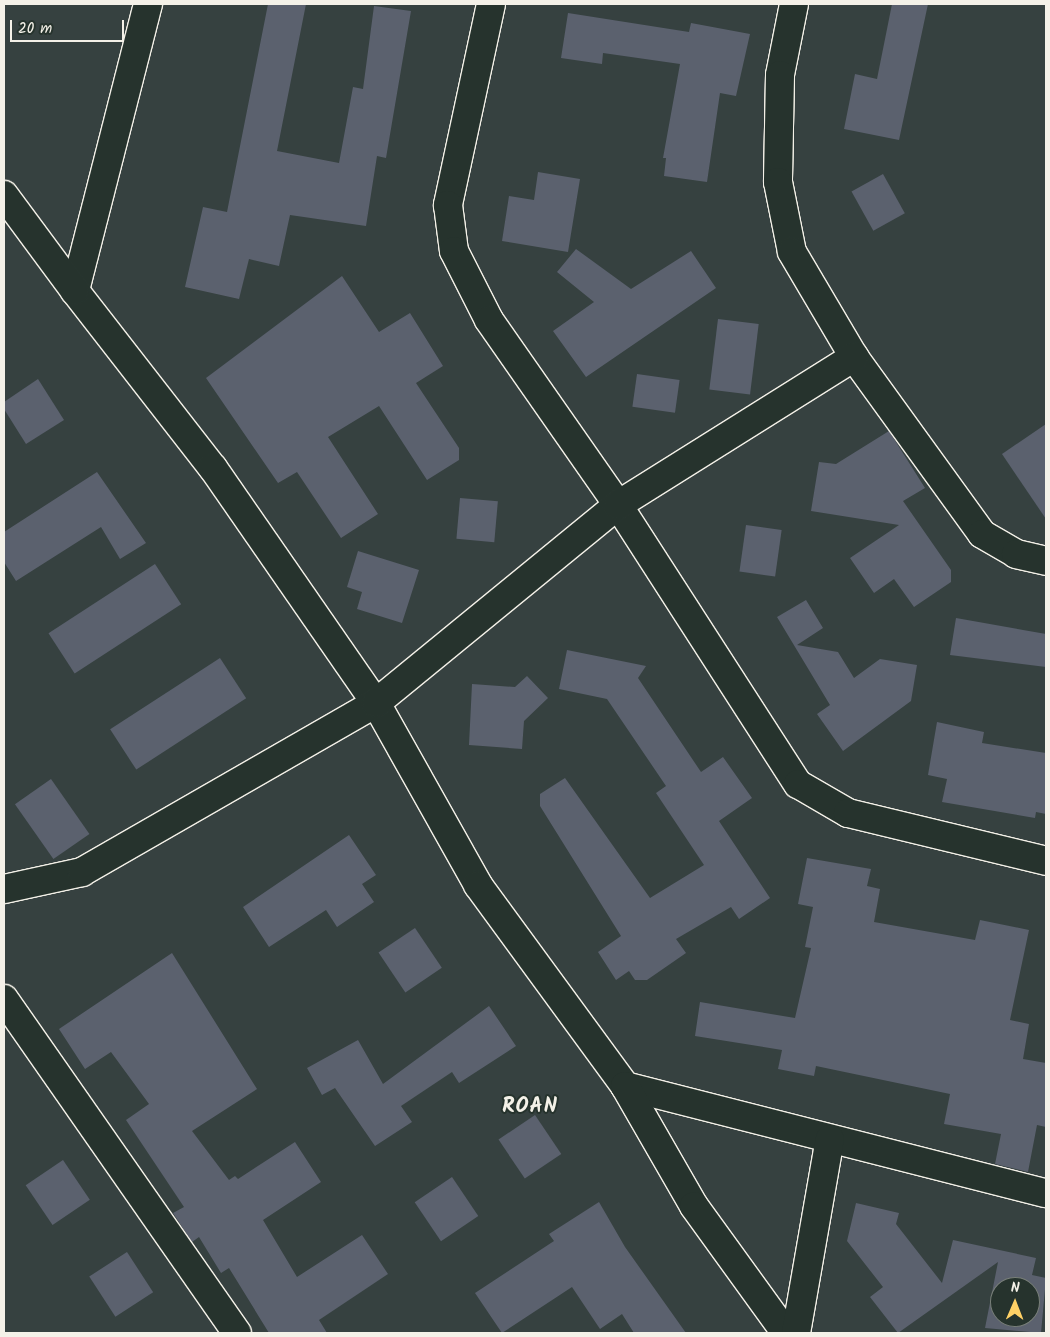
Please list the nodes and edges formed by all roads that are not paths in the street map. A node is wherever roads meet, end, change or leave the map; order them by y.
1 (148, 4) edge
2 (491, 4) edge
3 (794, 4) edge
4 (4, 195) edge
5 (75, 291) junction
6 (854, 357) junction
7 (618, 505) junction
8 (1046, 561) edge
9 (376, 703) junction
10 (1046, 861) edge
11 (4, 889) edge
12 (4, 999) edge
13 (625, 1086) junction
14 (830, 1139) junction
15 (1046, 1194) edge
16 (237, 1333) edge
17 (786, 1333) edge
18 (796, 1333) edge

1 - 5 street
2 - 7 street
3 - 6 street
4 - 5 street
5 - 9 street
6 - 7 street
6 - 8 street
7 - 9 street
7 - 10 street
9 - 11 street
9 - 13 street
12 - 16 street
13 - 14 street
13 - 17 street
14 - 15 street
14 - 18 street

